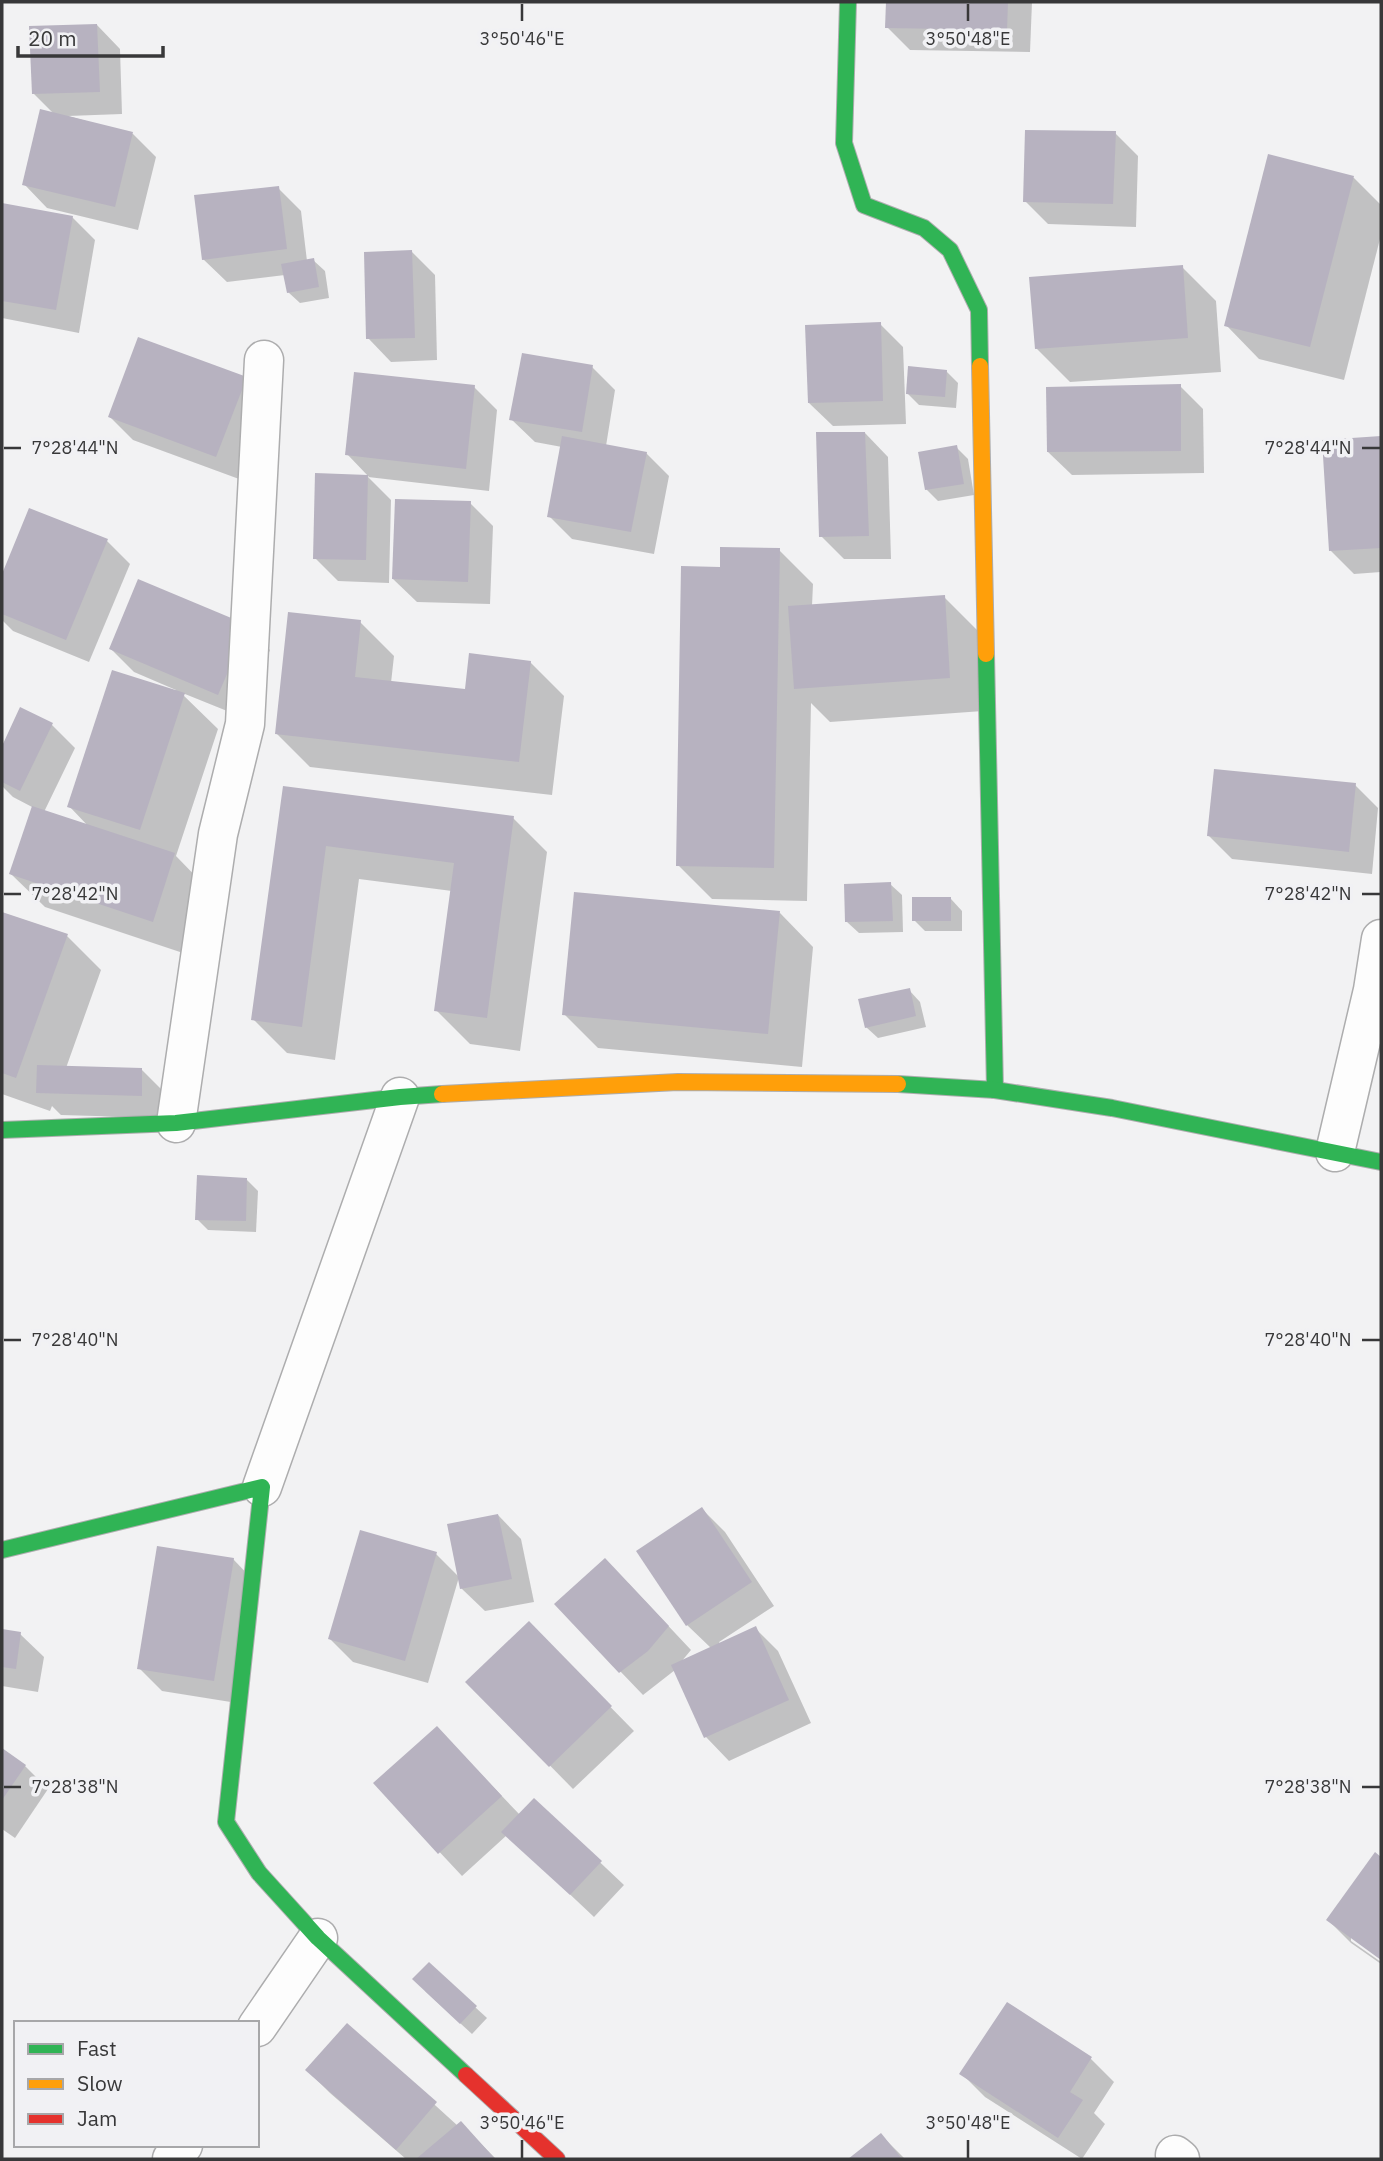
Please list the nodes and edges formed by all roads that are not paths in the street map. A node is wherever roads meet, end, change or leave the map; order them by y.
1 (848, 2) edge
2 (264, 360) dead end
3 (1381, 939) edge
4 (995, 1090) junction
5 (400, 1097) junction
6 (176, 1123) junction
7 (2, 1130) edge
8 (1335, 1152) junction
9 (1381, 1162) edge
10 (262, 1487) junction
11 (2, 1550) edge
12 (318, 1938) junction
13 (259, 2024) edge
14 (557, 2159) edge

1 - 4 street
2 - 6 street
3 - 8 street
4 - 5 street
4 - 8 street
5 - 6 street
5 - 10 street
6 - 7 street
8 - 9 street
10 - 11 street
10 - 12 street
12 - 13 street
12 - 14 street

